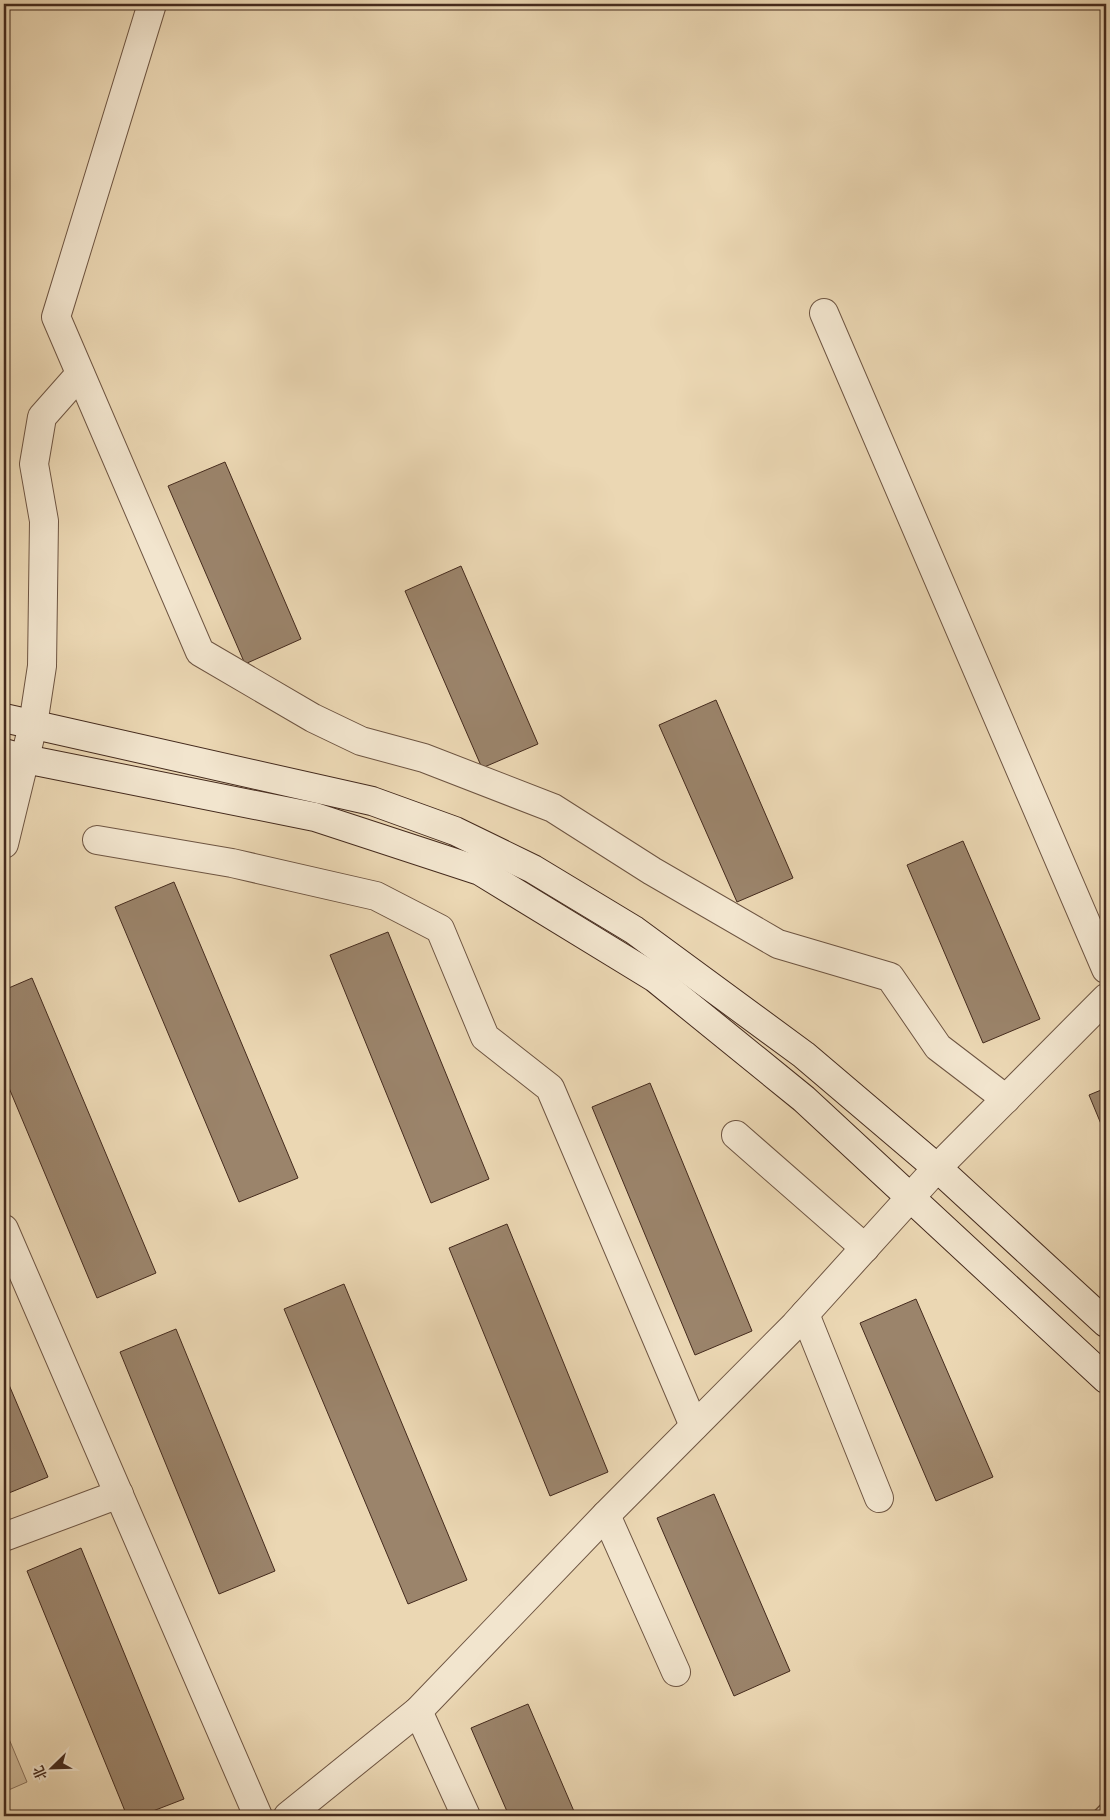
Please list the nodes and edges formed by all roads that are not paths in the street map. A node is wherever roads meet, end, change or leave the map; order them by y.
1 (152, 4) edge
2 (824, 313) dead end
3 (80, 374) junction
4 (4, 718) edge
5 (33, 726) junction
6 (14, 756) edge
7 (97, 840) dead end
8 (4, 844) edge
9 (1106, 969) edge
10 (1106, 998) edge
11 (1006, 1099) junction
12 (736, 1135) dead end
13 (937, 1168) junction
14 (911, 1198) junction
15 (4, 1229) edge
16 (866, 1248) junction
17 (805, 1314) junction
18 (1106, 1323) edge
19 (1106, 1379) edge
20 (694, 1426) junction
21 (118, 1494) junction
22 (879, 1498) dead end
23 (606, 1515) junction
24 (4, 1537) edge
25 (676, 1672) dead end
26 (418, 1711) junction
27 (1106, 1811) edge
28 (258, 1816) edge
29 (288, 1816) edge
30 (466, 1816) edge
31 (1101, 1816) edge

1 - 3 street
2 - 9 street
3 - 5 street
3 - 11 street
4 - 5 street
5 - 6 street
5 - 13 street
6 - 8 street
6 - 14 street
7 - 20 street
10 - 11 street
11 - 13 street
12 - 16 street
13 - 14 street
13 - 18 street
14 - 16 street
14 - 19 street
15 - 21 street
16 - 17 street
17 - 20 street
17 - 22 street
20 - 23 street
21 - 24 street
21 - 28 street
23 - 25 street
23 - 26 street
26 - 29 street
26 - 30 street
27 - 31 lane

